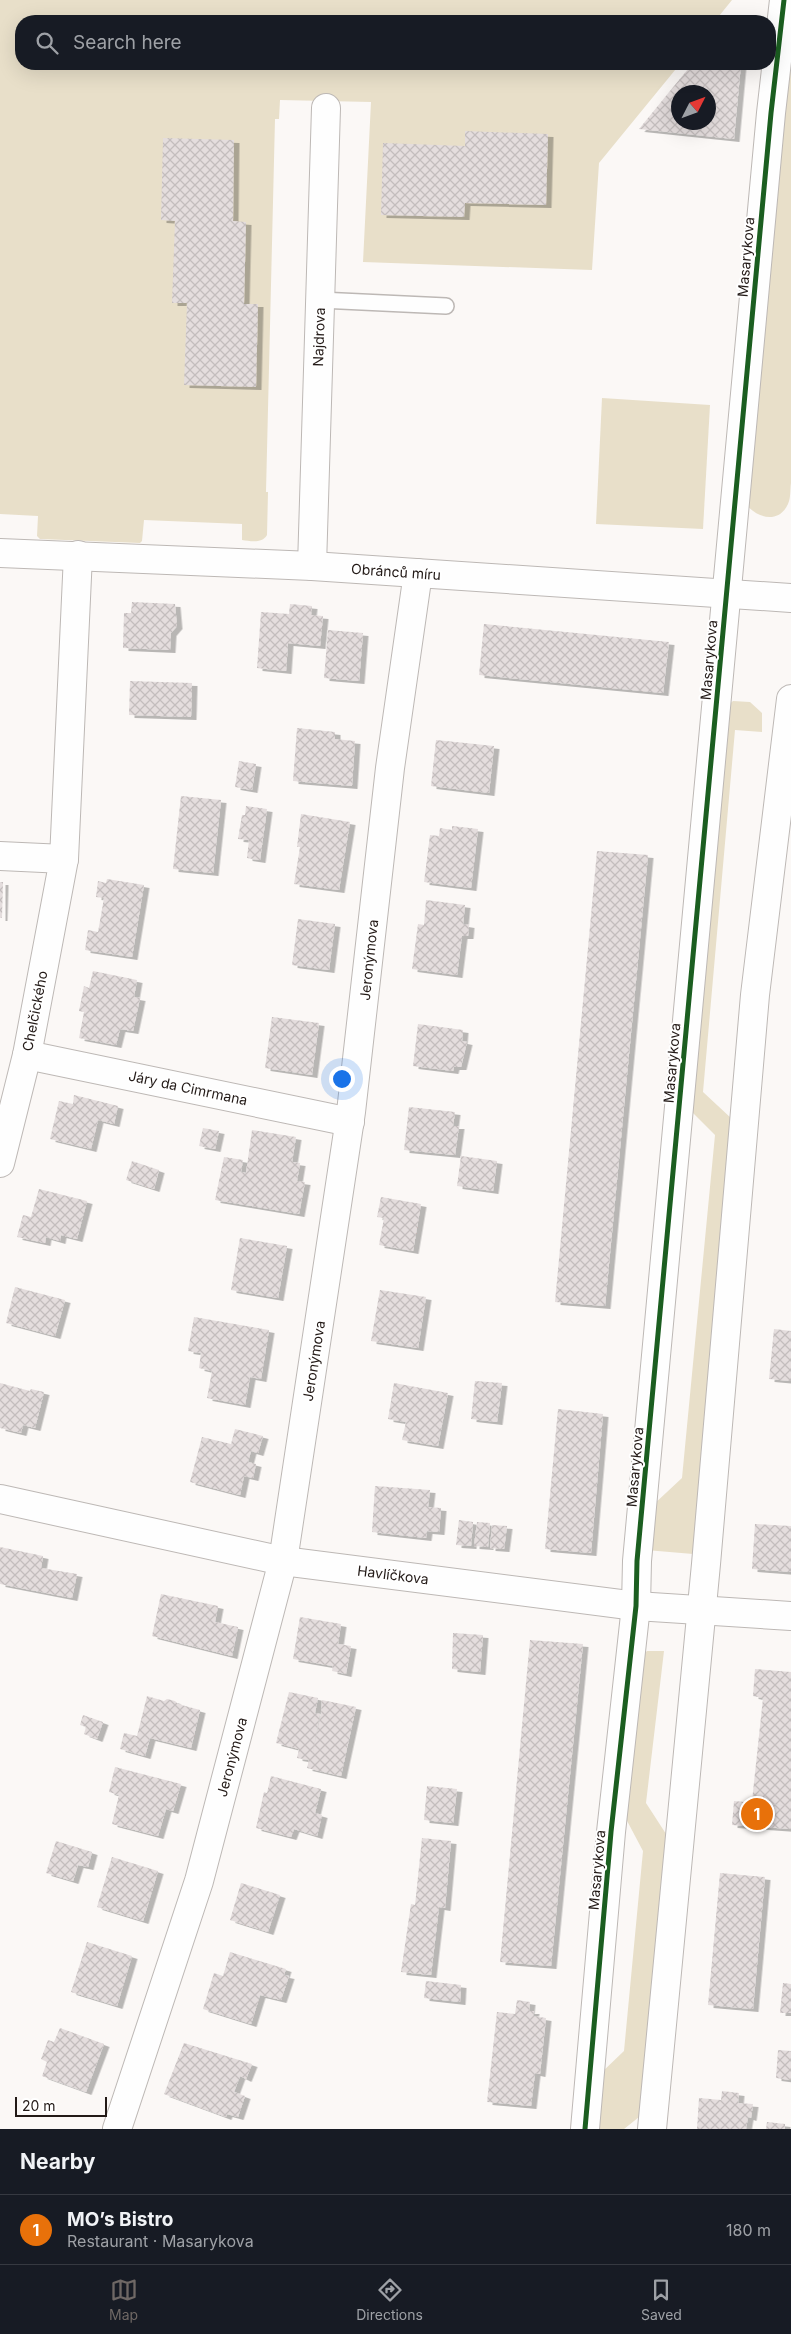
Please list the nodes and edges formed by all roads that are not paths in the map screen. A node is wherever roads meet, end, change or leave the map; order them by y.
1 (784, 0) edge
2 (776, 70) edge
3 (776, 70) edge
4 (326, 108) dead end
5 (320, 300) junction
6 (446, 306) dead end
7 (0, 553) edge
8 (78, 555) junction
9 (312, 566) junction
10 (418, 574) junction
11 (727, 595) junction
12 (791, 598) edge
13 (791, 699) edge
14 (0, 856) edge
15 (64, 859) junction
16 (27, 1055) junction
17 (350, 1122) junction
18 (0, 1163) edge
19 (0, 1499) edge
20 (283, 1561) junction
21 (636, 1606) junction
22 (700, 1611) junction
23 (791, 1616) edge
24 (117, 2129) edge
25 (585, 2129) edge
26 (652, 2129) edge

1 - 2 street, Masarykova
3 - 11 street, Masarykova
4 - 5 street, Najdrova
5 - 6 lane
5 - 9 street, Najdrova
7 - 8 street, Obránců míru
8 - 9 street, Obránců míru
8 - 15 street, Chelčického
9 - 10 street, Obránců míru
10 - 11 street, Obránců míru
10 - 17 street, Jeronýmova
11 - 12 street, Obránců míru
11 - 21 street, Masarykova
13 - 22 street
14 - 15 street
15 - 16 street, Chelčického
16 - 17 street, Járy da Cimrmana
16 - 18 street, Chelčického
17 - 20 street, Jeronýmova
19 - 20 street, Havlíčkova
20 - 21 street, Havlíčkova
20 - 24 street, Jeronýmova
21 - 22 street, Havlíčkova
21 - 25 street, Masarykova
22 - 23 street, Havlíčkova
22 - 26 street

